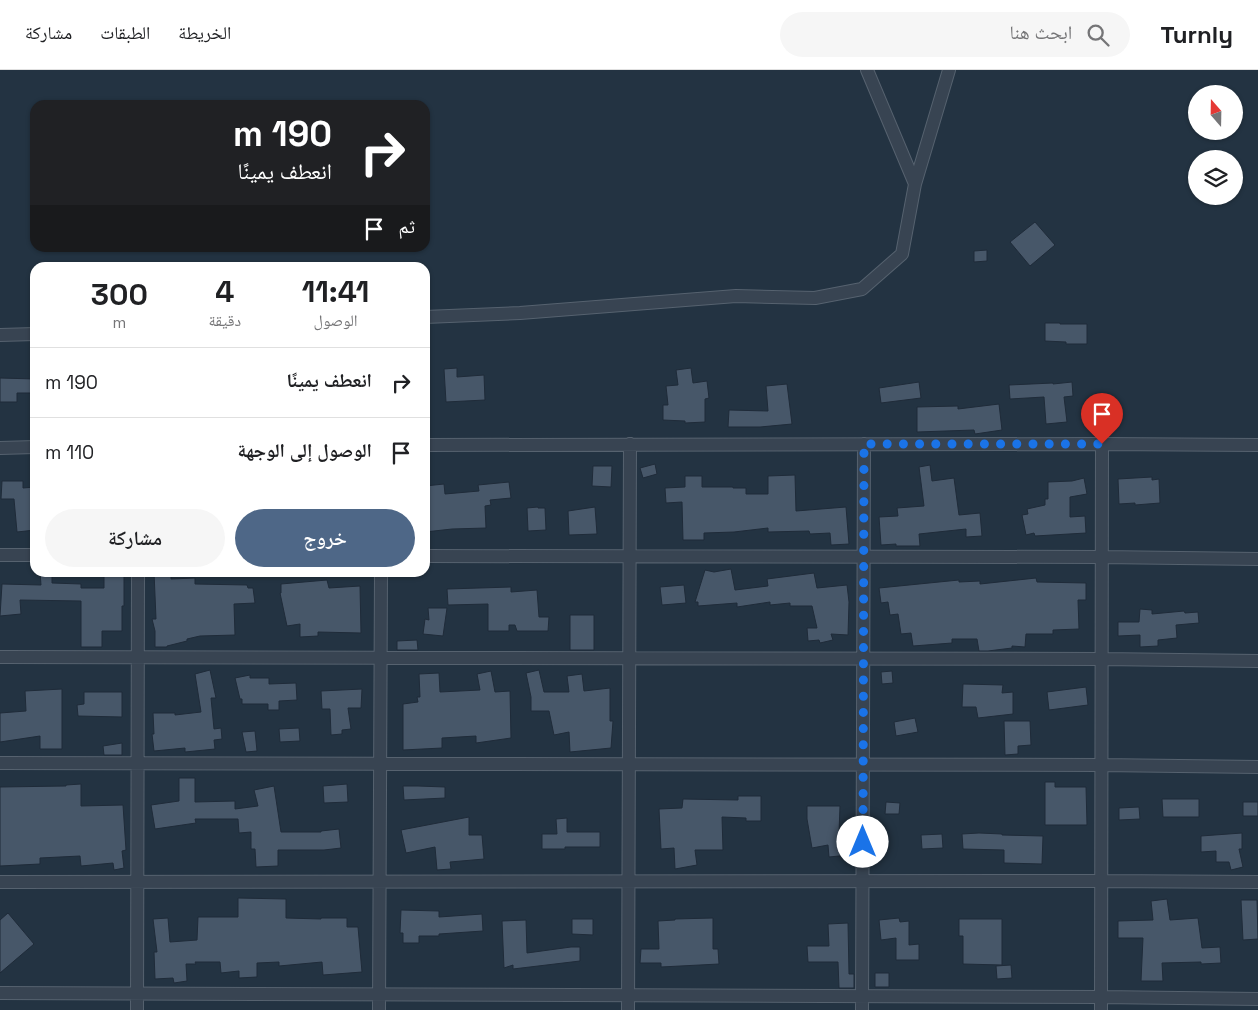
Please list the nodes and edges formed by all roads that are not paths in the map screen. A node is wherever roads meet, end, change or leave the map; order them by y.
1 (867, 70) edge
2 (949, 70) edge
3 (915, 184) junction
4 (430, 317) edge
5 (30, 334) edge
6 (0, 335) edge
7 (630, 444) junction
8 (864, 444) junction
9 (1102, 444) junction
10 (430, 445) edge
11 (1258, 445) edge
12 (30, 447) edge
13 (0, 448) edge
14 (0, 555) edge
15 (30, 555) edge
16 (430, 556) edge
17 (629, 556) junction
18 (864, 556) junction
19 (1102, 557) junction
20 (1258, 559) edge
21 (138, 577) edge
22 (381, 577) edge
23 (0, 657) edge
24 (138, 657) junction
25 (380, 658) junction
26 (629, 658) junction
27 (863, 658) junction
28 (1102, 659) junction
29 (1258, 661) edge
30 (0, 763) edge
31 (138, 763) junction
32 (380, 764) junction
33 (629, 764) junction
34 (863, 765) junction
35 (1101, 765) junction
36 (1258, 767) edge
37 (1101, 880) junction
38 (380, 881) junction
39 (628, 881) junction
40 (862, 881) junction
41 (0, 882) edge
42 (137, 882) junction
43 (1258, 882) edge
44 (0, 993) edge
45 (137, 994) junction
46 (379, 995) junction
47 (628, 996) junction
48 (862, 996) junction
49 (1258, 999) edge
50 (1101, 1004) edge
51 (137, 1010) edge
52 (379, 1010) edge
53 (628, 1010) edge
54 (862, 1010) edge

1 - 3 street
2 - 3 street
3 - 4 street
5 - 6 street
7 - 8 street
7 - 10 street
7 - 17 street
8 - 9 street
8 - 18 street
9 - 11 street
9 - 19 street
12 - 13 street
14 - 15 street
16 - 17 street
17 - 18 street
17 - 26 street
18 - 19 street
18 - 27 street
19 - 20 street
19 - 28 street
21 - 24 street
22 - 25 street
23 - 24 street
24 - 25 street
24 - 31 street
25 - 26 street
25 - 32 street
26 - 27 street
26 - 33 street
27 - 28 street
27 - 34 street
28 - 29 street
28 - 35 street
30 - 31 street
31 - 32 street
31 - 42 street
32 - 33 street
32 - 38 street
33 - 34 street
33 - 39 street
34 - 35 street
34 - 40 street
35 - 36 street
35 - 37 street
37 - 40 street
37 - 43 street
37 - 50 street
38 - 39 street
38 - 42 street
38 - 46 street
39 - 40 street
39 - 47 street
40 - 48 street
41 - 42 street
42 - 45 street
44 - 45 street
45 - 46 street
45 - 51 street
46 - 47 street
46 - 52 street
47 - 48 street
47 - 53 street
48 - 50 street
48 - 54 street
49 - 50 street

